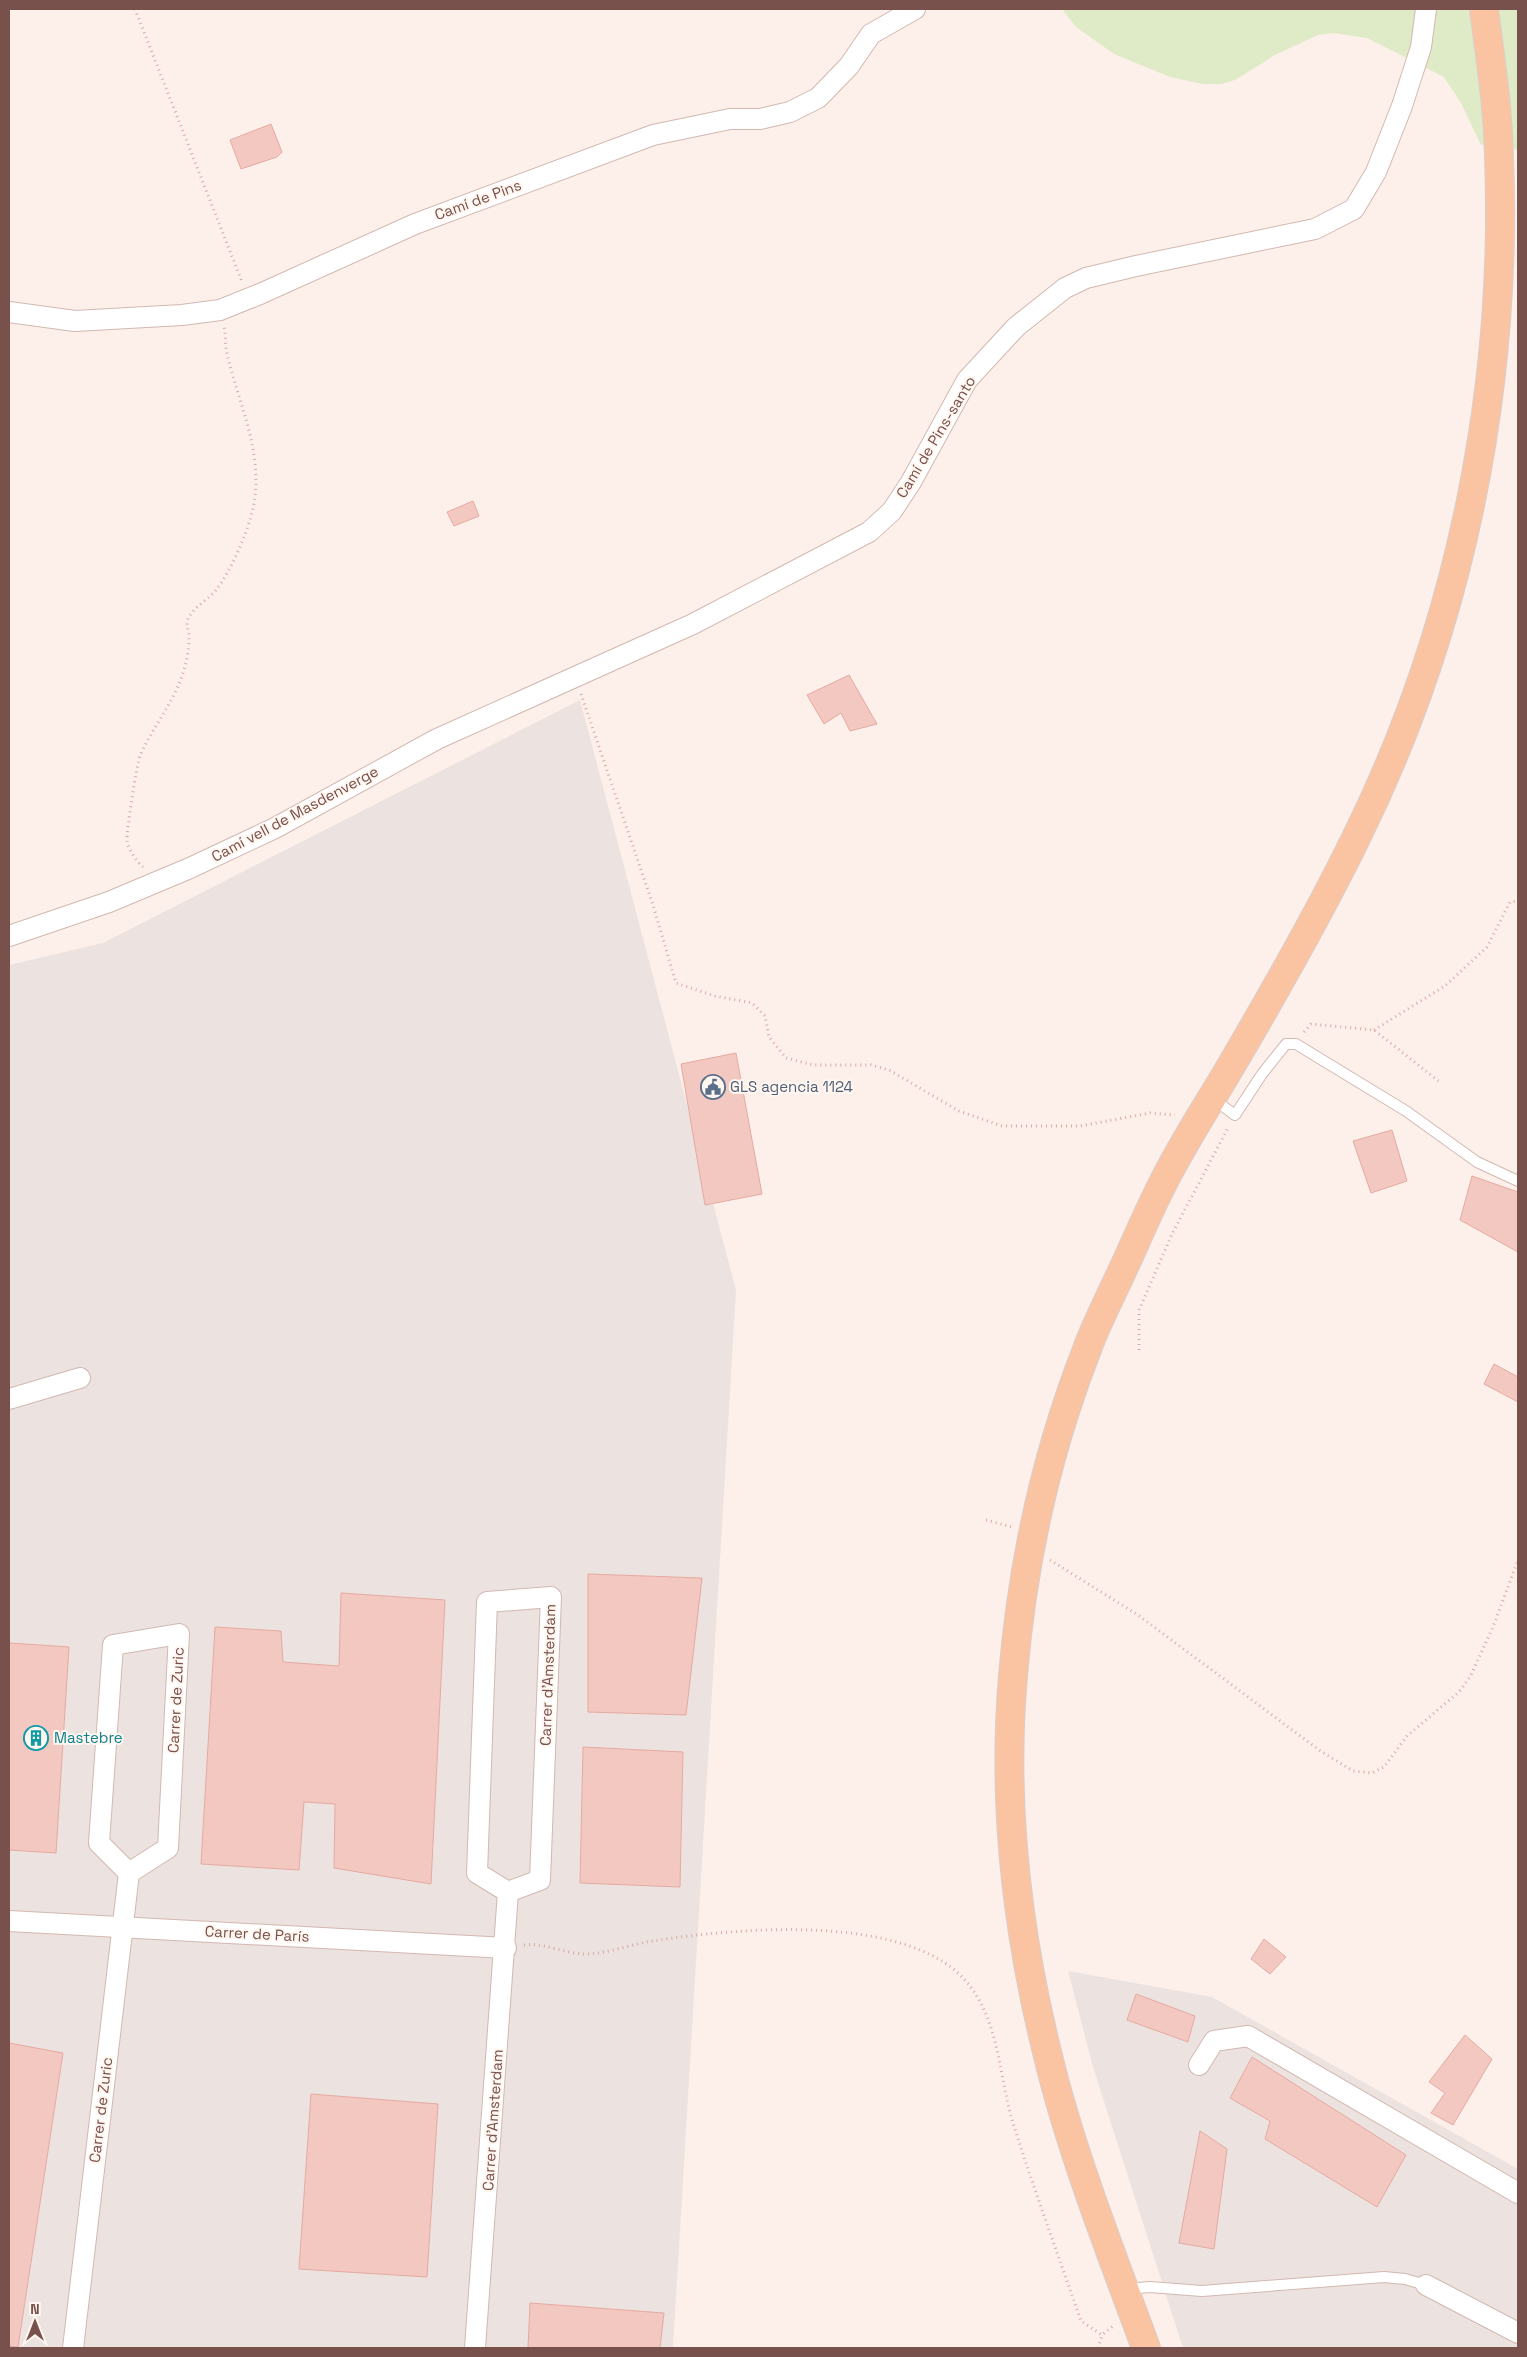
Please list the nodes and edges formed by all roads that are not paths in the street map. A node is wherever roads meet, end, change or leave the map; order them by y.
1 (915, 9) edge
2 (1426, 9) edge
3 (1469, 9) edge
4 (1484, 9) edge
5 (1501, 9) edge
6 (1493, 91) junction
7 (1499, 151) junction
8 (9, 312) edge
9 (575, 678) joint
10 (9, 936) edge
11 (1212, 1097) junction
12 (1518, 1181) edge
13 (80, 1378) dead end
14 (9, 1399) edge
15 (129, 1872) junction
16 (508, 1892) junction
17 (9, 1921) edge
18 (123, 1927) junction
19 (506, 1948) junction
20 (1199, 2065) dead end
21 (1518, 2193) edge
22 (1426, 2285) joint
23 (1125, 2289) junction
24 (1518, 2333) edge
25 (73, 2348) edge
26 (475, 2348) edge
27 (1146, 2348) edge

1 - 8 street, Camí de Pins
2 - 9 street, Camí de Pins-santo
3 - 6 main road
4 - 6 main road
5 - 7 main road
6 - 7 main road
7 - 11 main road
9 - 10 street, Camí vell de Masdenverge
11 - 12 lane
11 - 23 main road
13 - 14 street
15 - 15 street, Carrer de Zuric
15 - 18 street, Carrer de Zuric
16 - 16 street, Carrer d'Amsterdam
16 - 19 street, Carrer d'Amsterdam
17 - 18 street, Carrer de París
18 - 19 street, Carrer de París
18 - 25 street, Carrer de Zuric
19 - 26 street, Carrer d'Amsterdam
20 - 21 street
22 - 23 lane
22 - 24 street
23 - 27 main road

